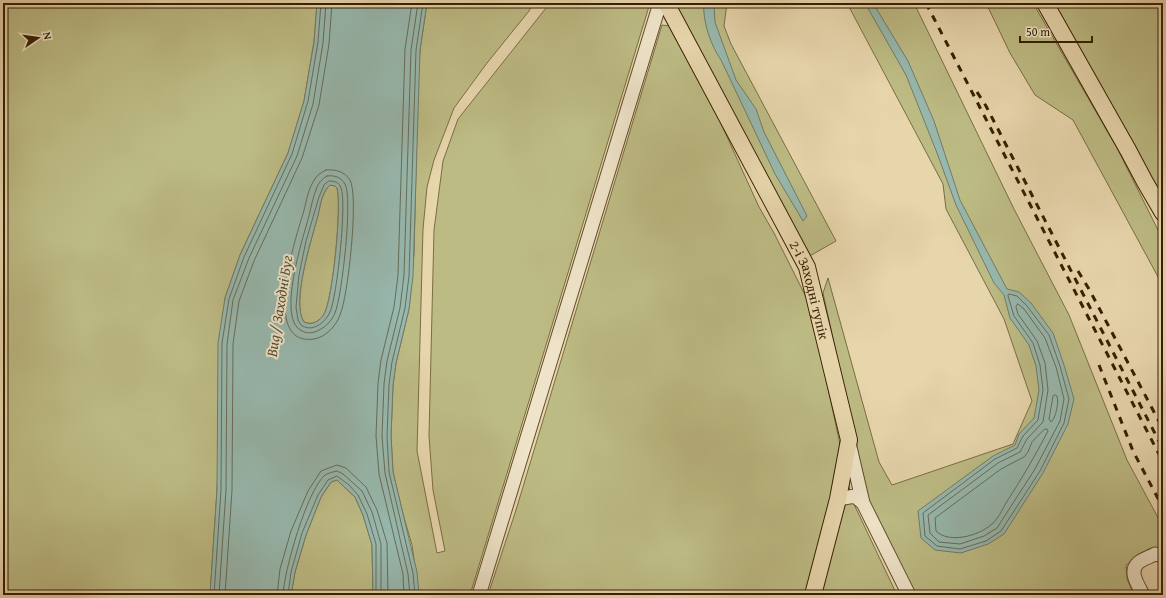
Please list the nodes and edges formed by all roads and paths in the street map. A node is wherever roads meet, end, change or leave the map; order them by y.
1 (660, 3) edge
2 (666, 3) edge
3 (1045, 3) edge
4 (1163, 213) edge
5 (849, 440) junction
6 (838, 499) junction
7 (863, 503) junction
8 (1163, 556) edge
9 (479, 595) edge
10 (813, 595) edge
11 (909, 595) edge
12 (1143, 595) edge

1 - 9 street
2 - 5 main road, 2-і Заходні тупік
3 - 4 main road
5 - 6 main road
5 - 7 street, 2-і Заходні тупік
6 - 7 street
6 - 10 main road
7 - 11 street, 2-і Заходні тупік
8 - 12 street

